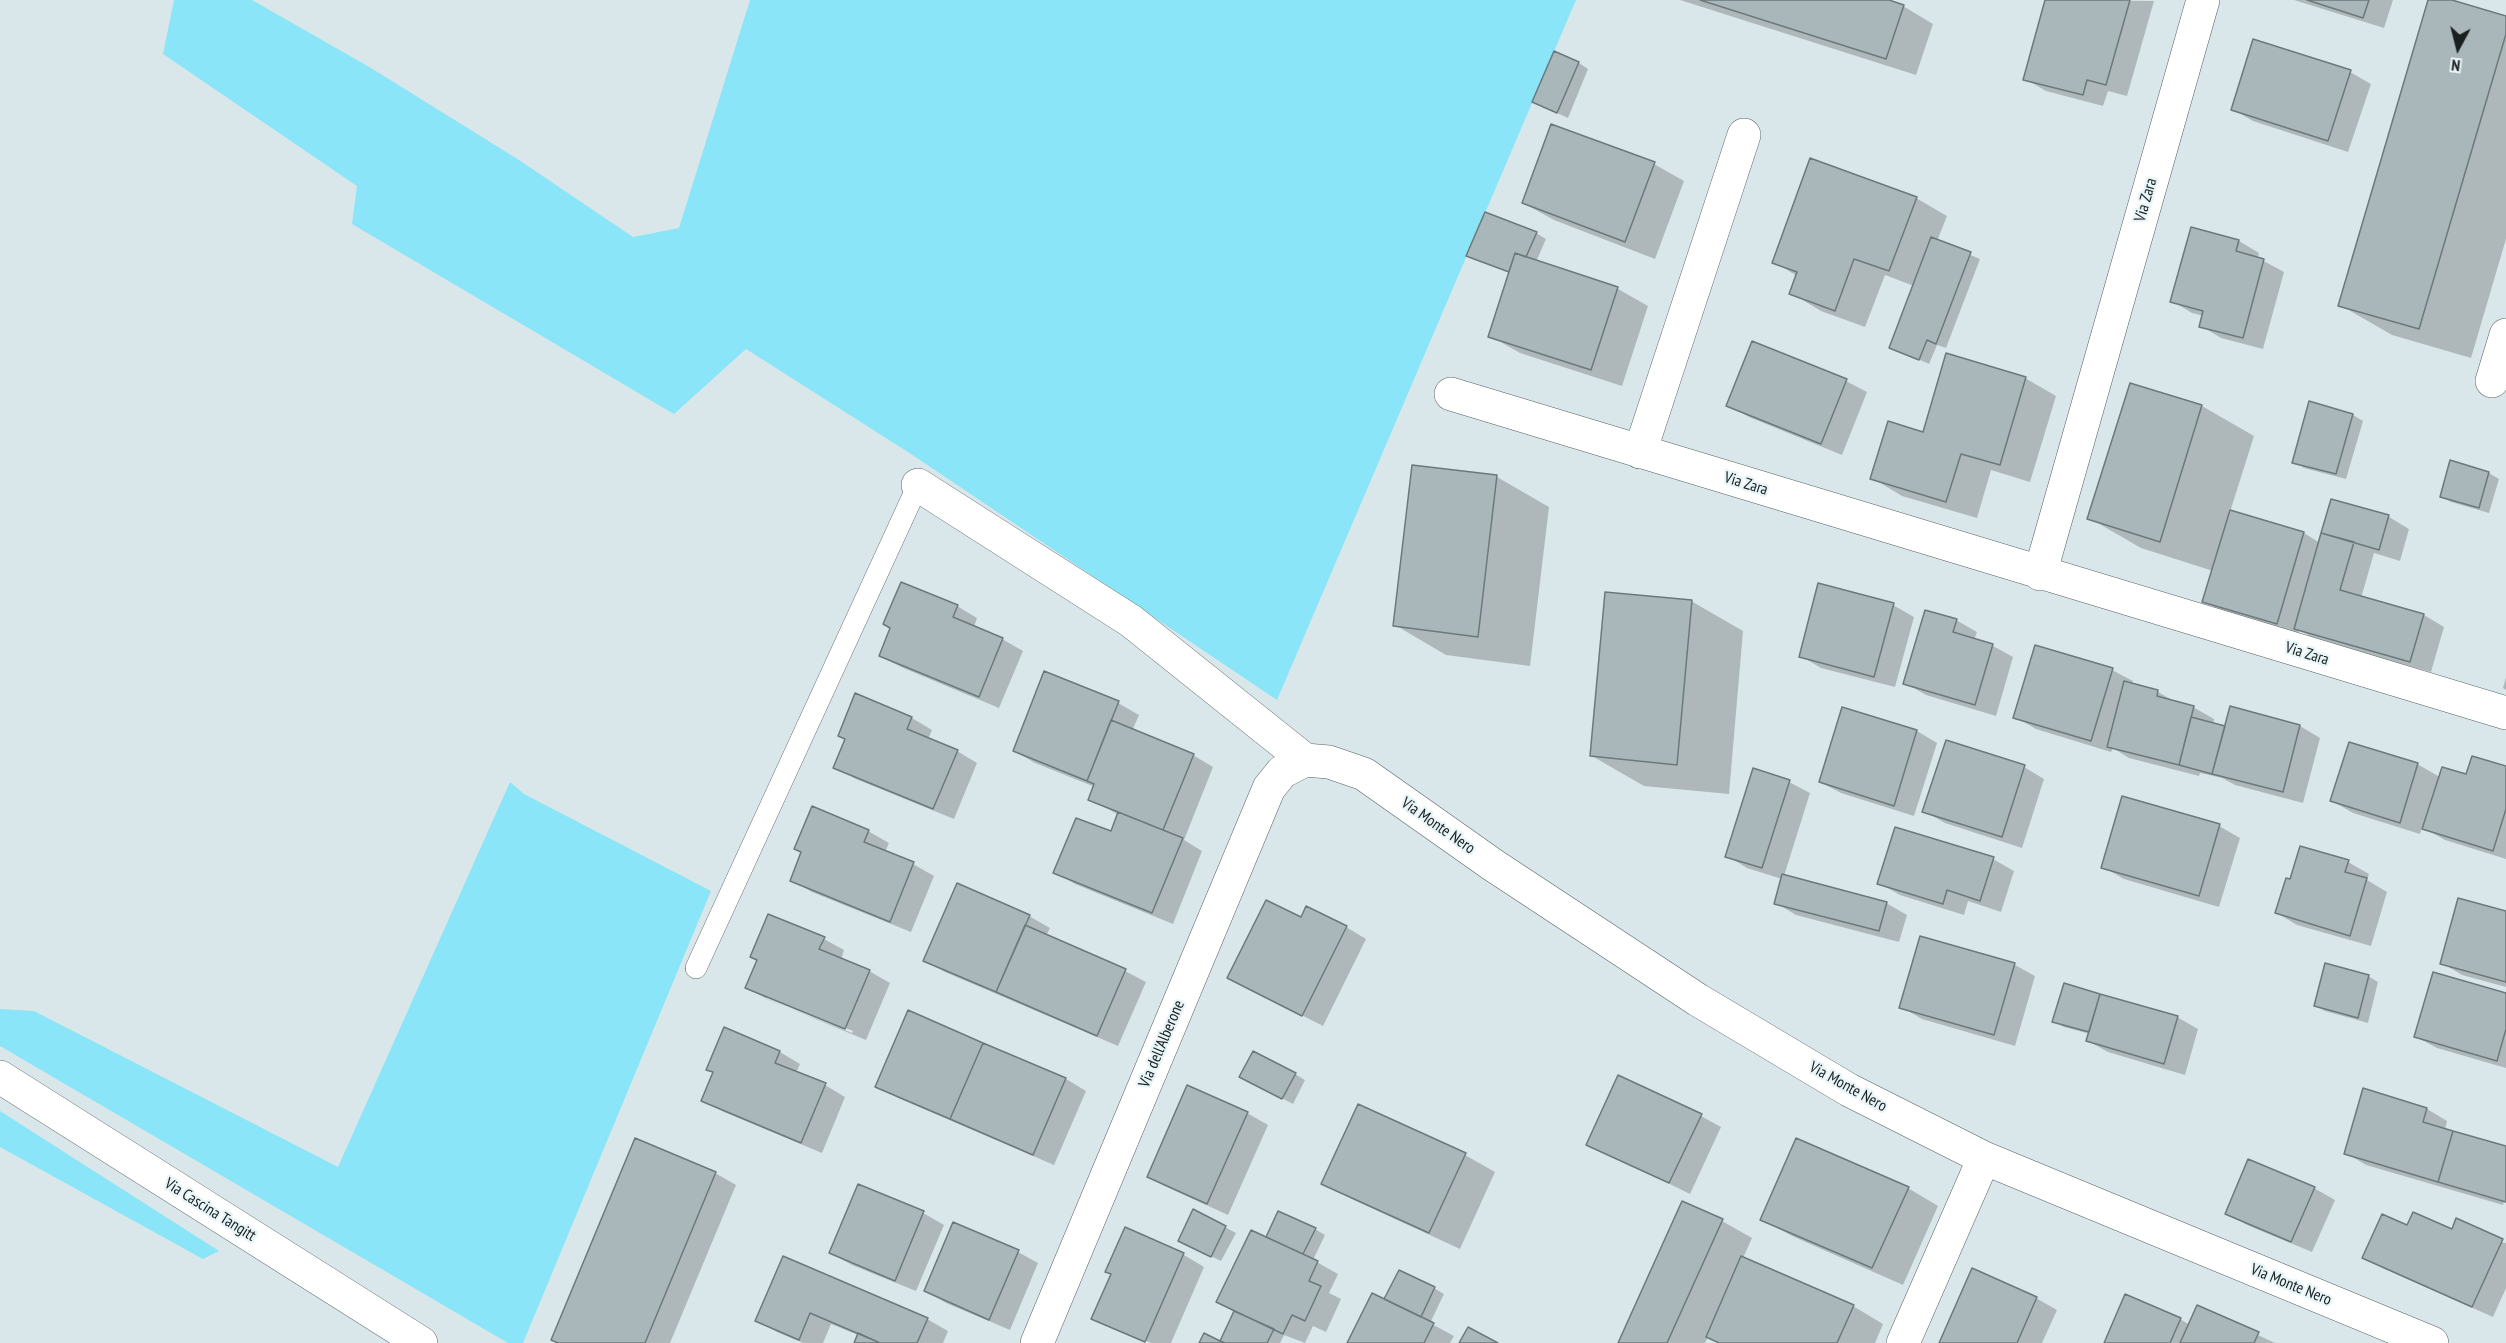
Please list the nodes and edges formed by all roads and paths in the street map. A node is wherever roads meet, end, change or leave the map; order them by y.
1 (2203, 0) edge
2 (1744, 135) dead end
3 (2506, 335) edge
4 (2493, 381) dead end
5 (1451, 394) dead end
6 (1640, 452) junction
7 (918, 485) joint
8 (2040, 574) junction
9 (2506, 713) edge
10 (1305, 760) junction
11 (696, 968) dead end
12 (0, 1077) edge
13 (1984, 1158) junction
14 (421, 1343) edge
15 (1037, 1343) edge
16 (1903, 1343) edge
17 (2432, 1343) edge

1 - 8 street, Via Zara
2 - 6 street
3 - 4 street
5 - 6 street, Via Zara
6 - 8 street, Via Zara
7 - 10 street
7 - 11 lane
8 - 9 street, Via Zara
10 - 13 street, Via Monte Nero
10 - 15 street, Via dell'Alberone
12 - 14 street, Via Cascina Tangitt
13 - 16 street
13 - 17 street, Via Monte Nero

